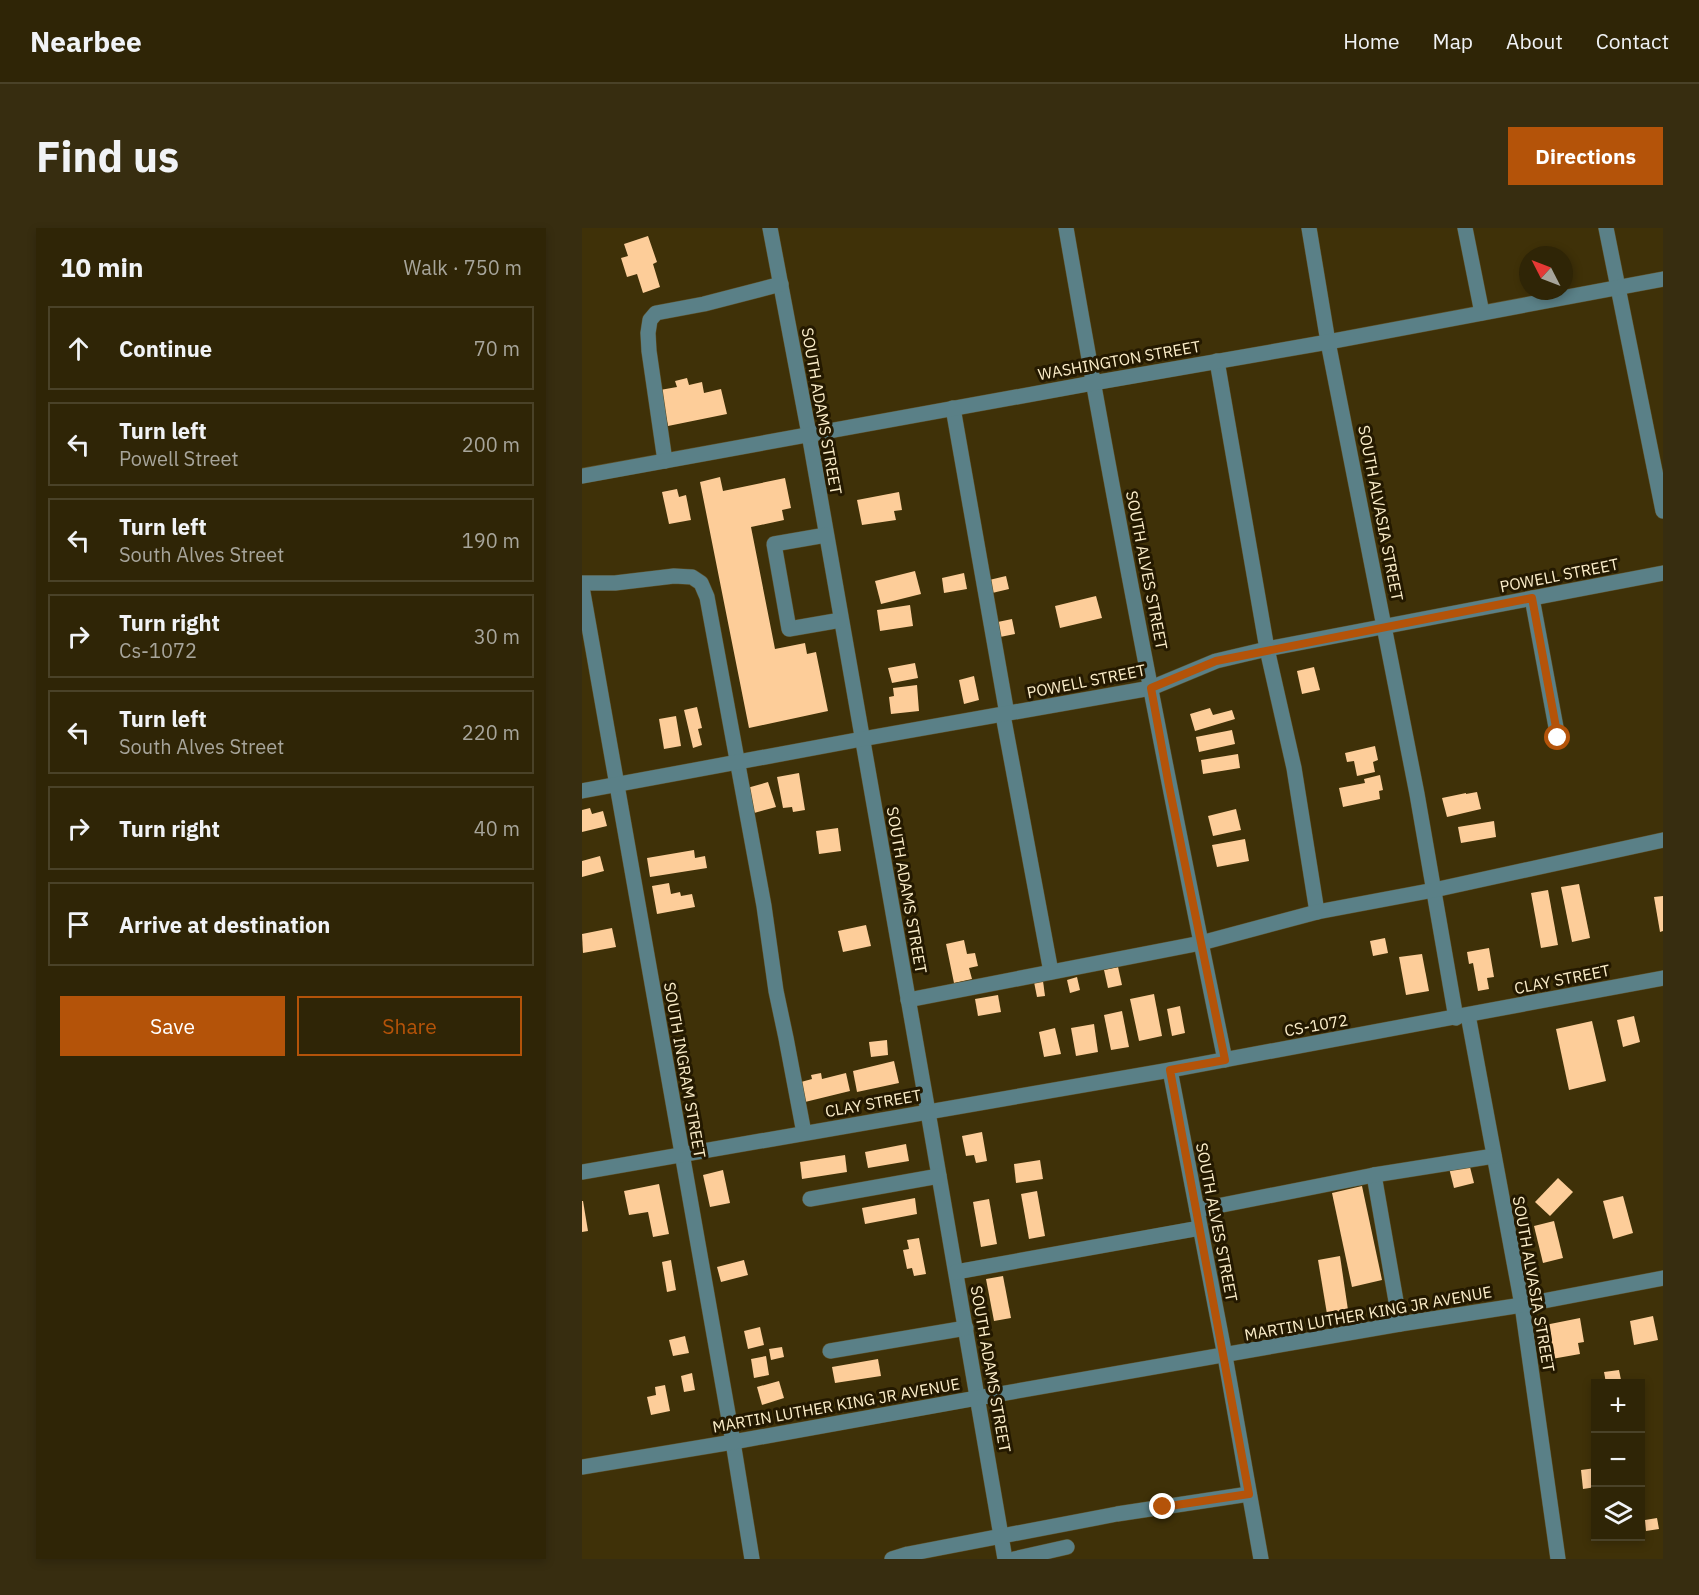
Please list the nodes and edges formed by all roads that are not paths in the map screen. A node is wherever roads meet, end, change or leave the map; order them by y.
1 (770, 228) edge
2 (1066, 228) edge
3 (1309, 228) edge
4 (1464, 228) edge
5 (1605, 228) edge
6 (1663, 279) edge
7 (781, 284) junction
8 (1617, 288) junction
9 (1482, 313) junction
10 (1328, 342) junction
11 (1217, 361) junction
12 (1093, 383) junction
13 (953, 408) junction
14 (809, 434) junction
15 (665, 460) junction
16 (582, 476) edge
17 (1663, 511) edge
18 (826, 535) junction
19 (1663, 573) edge
20 (582, 585) edge
21 (1532, 598) junction
22 (841, 620) junction
23 (1385, 627) junction
24 (1267, 649) junction
25 (1151, 688) junction
26 (1005, 714) junction
27 (1558, 738) dead end
28 (862, 739) junction
29 (738, 762) junction
30 (618, 784) junction
31 (582, 791) edge
32 (1663, 840) edge
33 (1434, 890) junction
34 (1317, 912) junction
35 (1201, 942) junction
36 (1051, 972) junction
37 (1663, 978) edge
38 (908, 1000) junction
39 (1462, 1016) junction
40 (1225, 1060) junction
41 (1170, 1070) junction
42 (928, 1112) junction
43 (804, 1133) junction
44 (682, 1154) junction
45 (1494, 1156) junction
46 (582, 1172) edge
47 (1374, 1175) junction
48 (939, 1176) junction
49 (810, 1199) dead end
50 (1197, 1210) junction
51 (1200, 1228) junction
52 (956, 1272) junction
53 (1663, 1278) edge
54 (1522, 1305) junction
55 (1400, 1324) junction
56 (966, 1328) junction
57 (831, 1351) dead end
58 (1225, 1356) junction
59 (977, 1398) junction
60 (733, 1442) junction
61 (582, 1467) edge
62 (1249, 1494) junction
63 (1001, 1537) junction
64 (1067, 1546) dead end
65 (752, 1559) edge
66 (892, 1559) edge
67 (1005, 1559) edge
68 (1014, 1559) edge
69 (1261, 1559) edge
70 (1558, 1559) edge

1 - 7 street, SOUTH ADAMS STREET
2 - 12 street, SOUTH ALVES STREET
3 - 10 street, SOUTH ALVASIA STREET
4 - 9 street
5 - 8 street
6 - 8 street, WASHINGTON STREET
7 - 14 street, SOUTH ADAMS STREET
7 - 15 street
8 - 9 street, WASHINGTON STREET
8 - 17 street
9 - 10 street, WASHINGTON STREET
10 - 11 street, WASHINGTON STREET
10 - 23 street, SOUTH ALVASIA STREET
11 - 12 street, WASHINGTON STREET
11 - 24 street
12 - 13 street, WASHINGTON STREET
12 - 25 street, SOUTH ALVES STREET
13 - 14 street, WASHINGTON STREET
13 - 26 street
14 - 15 street, WASHINGTON STREET
14 - 18 street, SOUTH ADAMS STREET
15 - 16 street, WASHINGTON STREET
18 - 22 street, SOUTH ADAMS STREET
18 - 22 street
19 - 21 street, POWELL STREET
20 - 29 street
20 - 30 street, SOUTH INGRAM STREET
21 - 23 street, POWELL STREET
21 - 27 street
22 - 28 street, SOUTH ADAMS STREET
23 - 24 street, POWELL STREET
23 - 33 street, SOUTH ALVASIA STREET
24 - 25 street, POWELL STREET
24 - 34 street
25 - 26 street, POWELL STREET
25 - 35 street, SOUTH ALVES STREET
26 - 28 street, POWELL STREET
26 - 36 street
28 - 29 street, POWELL STREET
28 - 38 street, SOUTH ADAMS STREET
29 - 30 street, POWELL STREET
29 - 43 street
30 - 31 street, POWELL STREET
30 - 44 street, SOUTH INGRAM STREET
32 - 33 street
33 - 34 street
33 - 39 street, SOUTH ALVASIA STREET
34 - 35 street
35 - 36 street
35 - 40 street, SOUTH ALVES STREET
36 - 38 street
37 - 39 street, CLAY STREET
38 - 42 street, SOUTH ADAMS STREET
39 - 40 street, CS-1072
39 - 45 street, SOUTH ALVASIA STREET
40 - 41 street, CS-1072
41 - 42 street, CLAY STREET
41 - 50 street, SOUTH ALVES STREET
42 - 43 street, CLAY STREET
42 - 48 street, SOUTH ADAMS STREET
43 - 44 street, CLAY STREET
44 - 46 street, CLAY STREET
44 - 60 street, SOUTH INGRAM STREET
45 - 47 street
45 - 54 street, SOUTH ALVASIA STREET
47 - 50 street
47 - 55 street
48 - 49 street
48 - 52 street, SOUTH ADAMS STREET
50 - 51 street, SOUTH ALVES STREET
51 - 52 street
51 - 58 street, SOUTH ALVES STREET
52 - 56 street, SOUTH ADAMS STREET
53 - 54 street, MARTIN LUTHER KING JR AVENUE
54 - 55 street, MARTIN LUTHER KING JR AVENUE
54 - 70 street, SOUTH ALVASIA STREET
55 - 58 street, MARTIN LUTHER KING JR AVENUE
56 - 57 street
56 - 59 street, SOUTH ADAMS STREET
58 - 59 street, MARTIN LUTHER KING JR AVENUE
58 - 62 street, SOUTH ALVES STREET
59 - 60 street, MARTIN LUTHER KING JR AVENUE
59 - 63 street, SOUTH ADAMS STREET
60 - 61 street, MARTIN LUTHER KING JR AVENUE
60 - 65 street, SOUTH INGRAM STREET
62 - 63 street
62 - 69 street, SOUTH ALVES STREET
63 - 66 street
63 - 67 street, SOUTH ADAMS STREET
64 - 68 street

